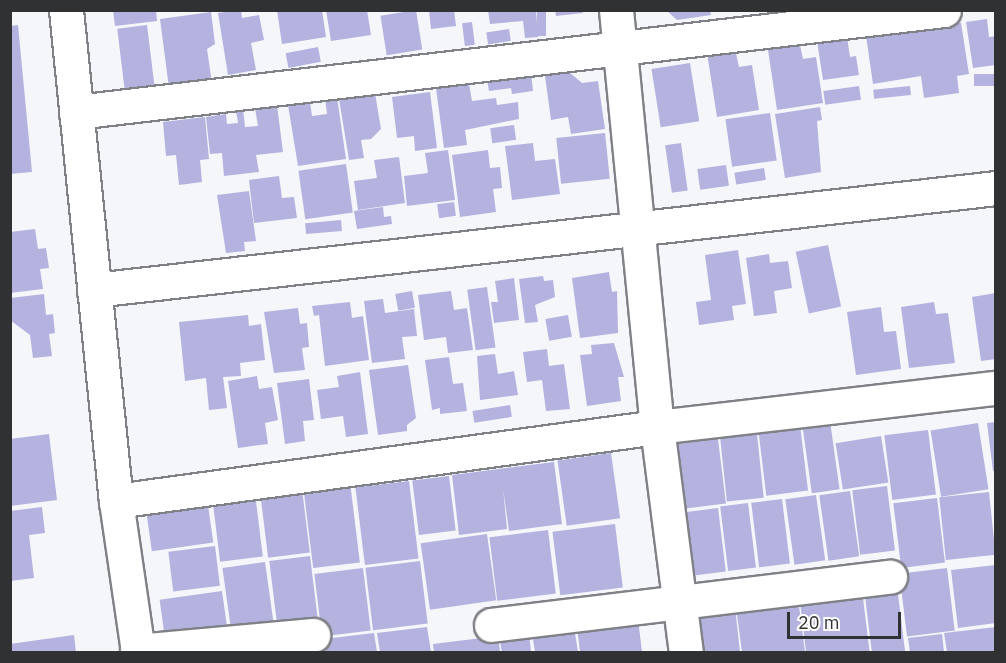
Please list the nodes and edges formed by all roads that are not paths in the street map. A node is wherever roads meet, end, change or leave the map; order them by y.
1 (66, 10) edge
2 (616, 10) edge
3 (944, 10) edge
4 (621, 48) junction
5 (76, 112) junction
6 (996, 188) edge
7 (638, 228) junction
8 (94, 290) junction
9 (996, 388) edge
10 (657, 427) junction
11 (116, 501) junction
12 (890, 577) dead end
13 (679, 602) junction
14 (491, 625) dead end
15 (313, 635) dead end
16 (138, 652) edge
17 (686, 652) edge

1 - 5 street
2 - 4 street
3 - 4 street
4 - 5 street
4 - 7 street
5 - 8 street
6 - 7 street
7 - 8 street
7 - 10 street
8 - 11 street
9 - 10 street
10 - 11 street
10 - 13 street
11 - 16 street
12 - 13 street
13 - 14 street
13 - 17 street
15 - 16 street

